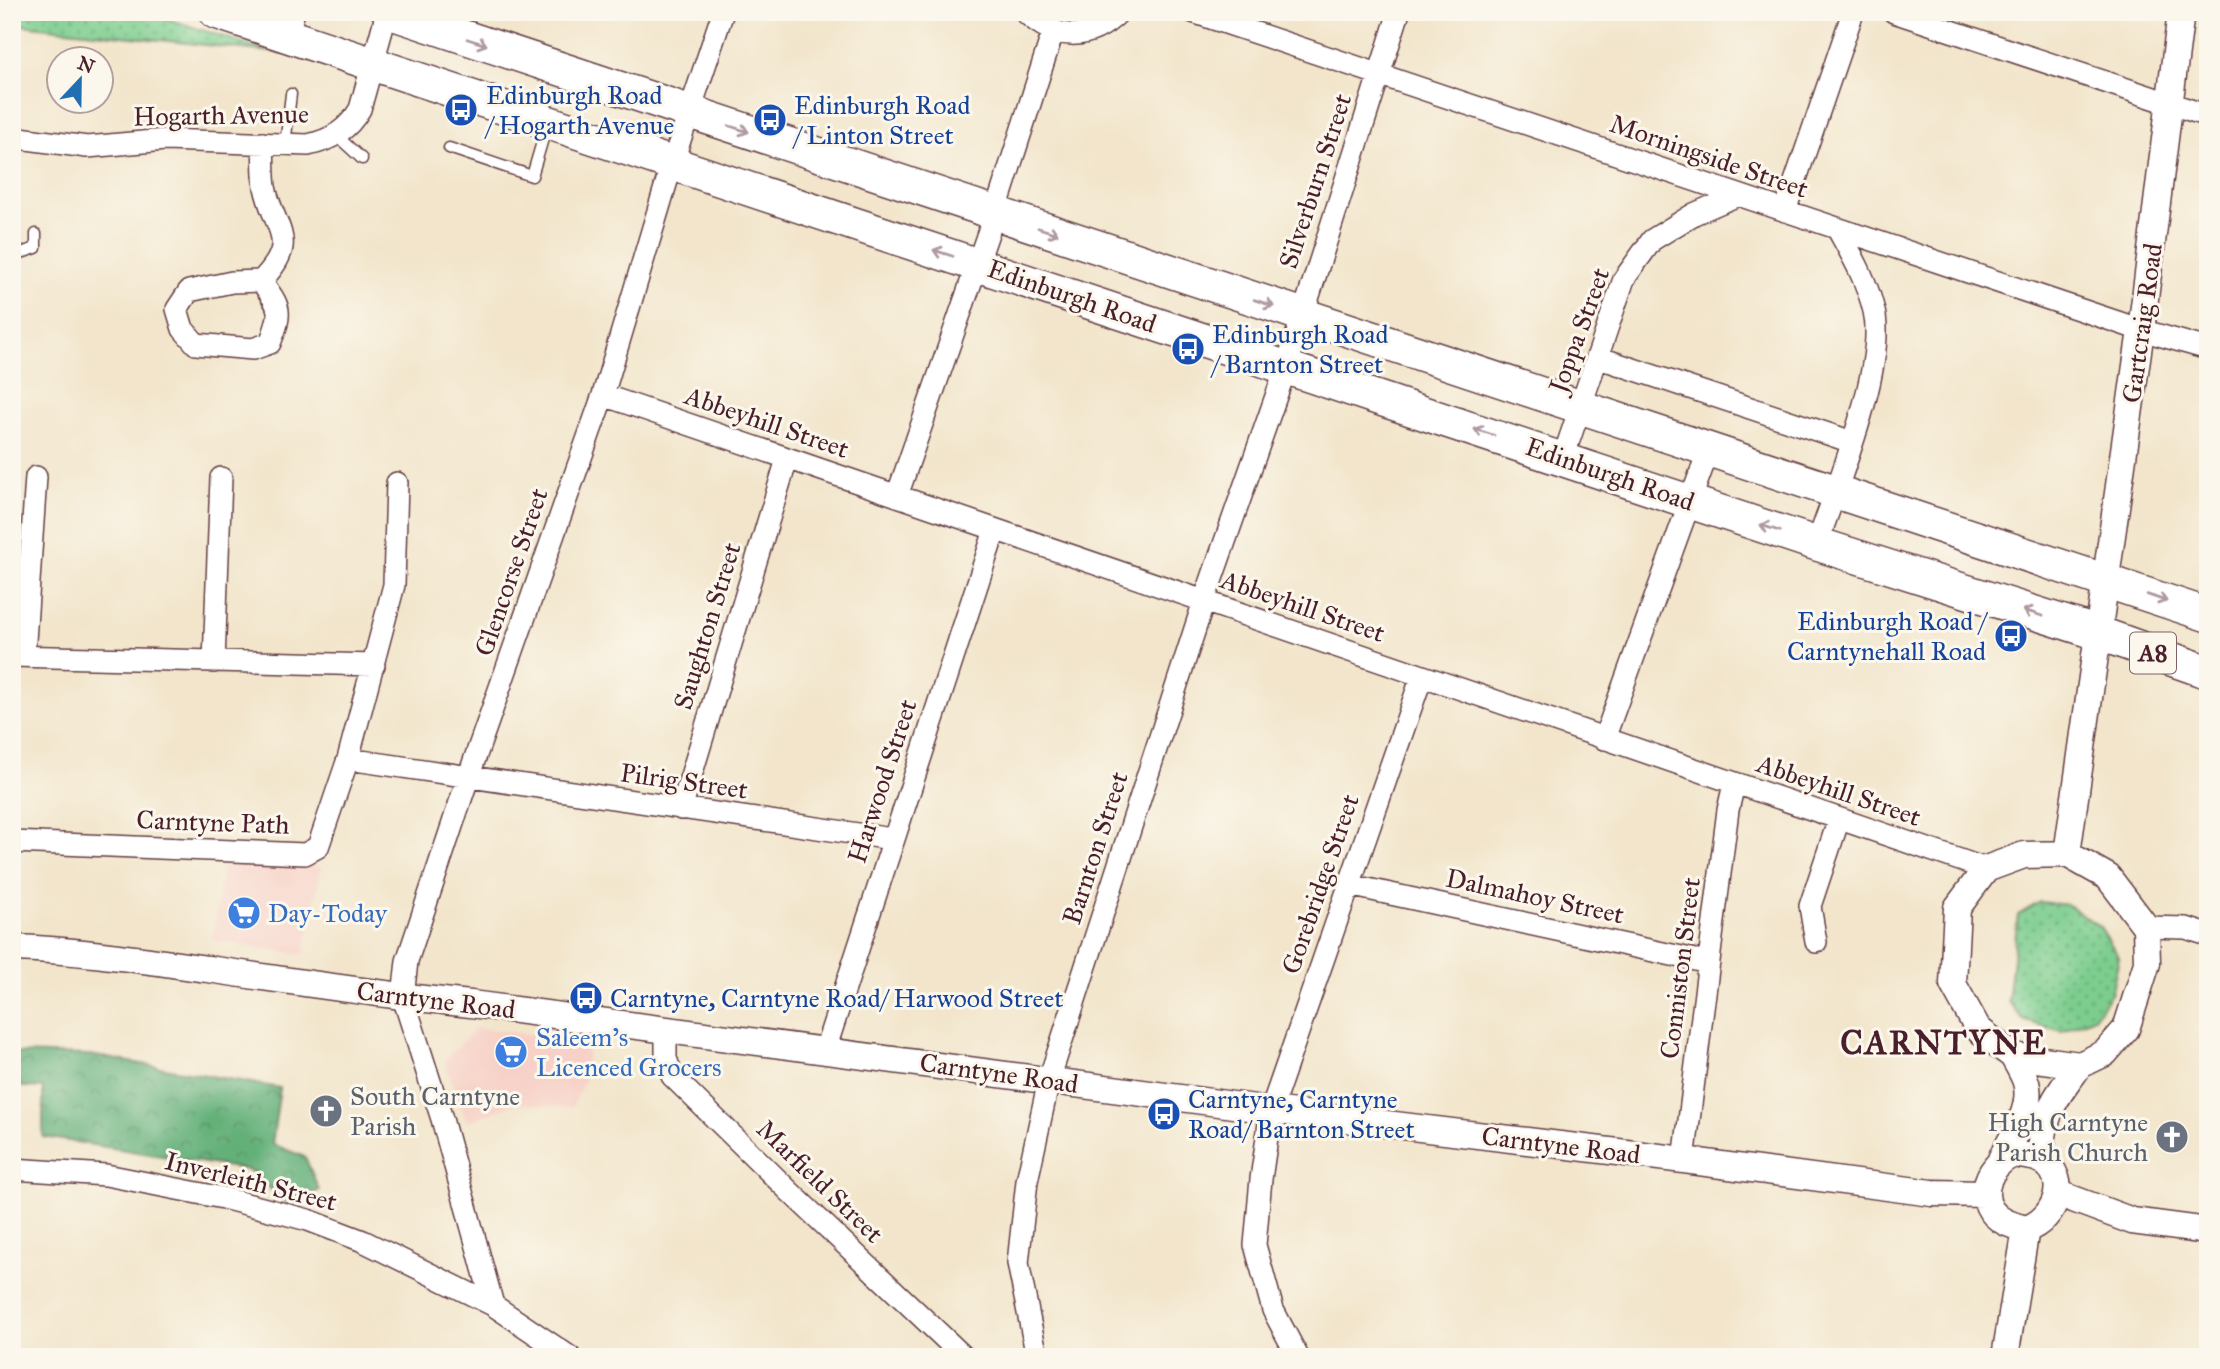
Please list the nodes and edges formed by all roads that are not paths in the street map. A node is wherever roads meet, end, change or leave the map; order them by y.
1 (216, 12) edge
2 (388, 12) edge
3 (723, 12) edge
4 (1024, 12) edge
5 (1119, 12) edge
6 (1193, 12) edge
7 (1399, 12) edge
8 (1853, 12) edge
9 (1894, 12) edge
10 (2182, 12) edge
11 (291, 24) edge
12 (1054, 32) junction
13 (373, 65) junction
14 (1378, 75) junction
15 (291, 94) dead end
16 (2170, 104) junction
17 (689, 112) junction
18 (2208, 116) edge
19 (547, 122) junction
20 (336, 135) junction
21 (12, 137) edge
22 (263, 143) junction
23 (285, 145) junction
24 (449, 148) dead end
25 (362, 159) dead end
26 (672, 164) junction
27 (1738, 195) junction
28 (1785, 211) junction
29 (995, 213) junction
30 (1837, 228) junction
31 (36, 234) dead end
32 (12, 256) edge
33 (976, 263) junction
34 (261, 281) junction
35 (1302, 316) junction
36 (2141, 330) junction
37 (2208, 349) edge
38 (1597, 357) junction
39 (1286, 368) junction
40 (603, 395) junction
41 (1580, 407) junction
42 (1852, 442) junction
43 (1709, 449) junction
44 (1563, 458) junction
45 (788, 459) junction
46 (36, 477) dead end
47 (220, 478) dead end
48 (397, 483) dead end
49 (1834, 492) junction
50 (897, 496) junction
51 (1691, 502) junction
52 (995, 530) junction
53 (1817, 544) junction
54 (2106, 581) junction
55 (1204, 601) junction
56 (2208, 615) edge
57 (2098, 634) junction
58 (18, 656) edge
59 (214, 662) junction
60 (374, 665) junction
61 (2208, 672) edge
62 (1422, 676) junction
63 (1604, 738) junction
64 (348, 759) junction
65 (468, 778) junction
66 (1734, 784) junction
67 (681, 808) junction
68 (1839, 819) junction
69 (892, 839) junction
70 (12, 842) edge
71 (2067, 854) junction
72 (1986, 869) junction
73 (1349, 885) junction
74 (2146, 927) junction
75 (2208, 935) edge
76 (1816, 942) dead end
77 (12, 948) edge
78 (1709, 963) junction
79 (403, 998) junction
80 (666, 1030) junction
81 (825, 1050) junction
82 (2013, 1056) junction
83 (2080, 1065) junction
84 (1049, 1080) junction
85 (1271, 1110) junction
86 (2001, 1159) junction
87 (1684, 1160) junction
88 (2040, 1160) junction
89 (12, 1169) edge
90 (2057, 1193) junction
91 (1985, 1194) junction
92 (2026, 1229) junction
93 (2208, 1231) edge
94 (493, 1305) junction
95 (570, 1357) edge
96 (964, 1357) edge
97 (1037, 1357) edge
98 (1298, 1357) edge
99 (2005, 1357) edge

1 - 11 main road, Edinburgh Road / A8
2 - 13 street, Hogarth Avenue
2 -> 17 main road, Edinburgh Road / A8
3 - 17 street, Glencorse Street
4 - 12 street
5 - 12 street
6 - 14 street, Morningside Street
7 - 14 street, Silverburn Street
8 - 28 street
9 - 16 street
10 - 16 street, Gartcraig Road
11 - 13 main road, Edinburgh Road / A8
12 - 29 street
13 - 19 main road, Edinburgh Road / A8
13 - 20 street, Hogarth Avenue
14 - 27 street, Morningside Street
14 - 35 street, Silverburn Street
15 - 23 lane
16 - 18 street
16 - 36 street, Gartcraig Road
17 - 26 street, Glencorse Street
17 -> 29 main road, Edinburgh Road / A8
19 - 24 lane
19 - 26 main road, Edinburgh Road / A8
20 - 23 street, Hogarth Avenue
20 - 25 lane
21 - 22 street, Hogarth Avenue
22 - 23 street, Hogarth Avenue
22 - 34 street
33 -> 26 main road, Edinburgh Road / A8
26 - 40 street, Glencorse Street
27 - 28 street, Morningside Street
27 - 38 street, Joppa Street
28 - 30 street, Morningside Street
29 - 33 street
29 -> 35 main road, Edinburgh Road / A8
30 - 36 street, Morningside Street
30 - 42 street
31 - 32 lane
33 - 39 main road, Edinburgh Road / A8
33 - 50 street
34 - 34 street
35 - 39 street, Silverburn Street
35 - 41 main road, Edinburgh Road / A8
36 - 37 street, Morningside Street
36 - 54 street, Gartcraig Road
38 - 41 street, Joppa Street
38 - 42 street
44 -> 39 main road, Edinburgh Road / A8
39 - 55 street, Barnton Street
40 - 45 street, Abbeyhill Street
40 - 65 street, Glencorse Street
41 - 43 main road, Edinburgh Road / A8
41 - 44 street, Joppa Street
42 - 49 street
43 - 49 main road, Edinburgh Road / A8
43 - 51 street
44 - 51 main road, Edinburgh Road / A8
45 - 50 street, Abbeyhill Street
45 - 67 street, Saughton Street
46 - 58 street
47 - 59 street
48 - 60 street, Carntyne Path
49 - 53 street
49 - 54 main road, Edinburgh Road / A8
50 - 52 street, Abbeyhill Street
53 -> 51 main road, Edinburgh Road / A8
51 - 63 street
52 - 55 street, Abbeyhill Street
52 - 69 street, Harwood Street
57 -> 53 main road, Edinburgh Road / A8
54 -> 56 main road, Edinburgh Road / A8
54 - 57 street, Gartcraig Road
55 - 62 street, Abbeyhill Street
55 - 84 street, Barnton Street
57 - 61 main road, Edinburgh Road / A8
57 - 71 street, Gartcraig Road
58 - 59 street
59 - 60 street
60 - 64 street, Carntyne Path
62 - 63 street, Abbeyhill Street
62 - 73 street, Gorebridge Street
63 - 66 street, Abbeyhill Street
64 - 65 street, Pilrig Street
64 - 70 street, Carntyne Path
65 - 67 street, Pilrig Street
65 - 79 street, Glencorse Street
66 - 68 street, Abbeyhill Street
66 - 78 street, Conniston Street
67 - 69 street, Pilrig Street
68 - 72 street, Abbeyhill Street
68 - 76 street
69 - 81 street, Harwood Street
71 - 72 street
71 - 74 street
72 - 82 street
73 - 78 street, Dalmahoy Street
73 - 85 street, Gorebridge Street
74 - 75 street
74 - 83 street
77 - 79 street, Carntyne Road
78 - 87 street, Conniston Street
79 - 80 street, Carntyne Road
79 - 94 street
80 - 81 street, Carntyne Road
80 - 96 street, Marfield Street
81 - 84 street, Carntyne Road
82 - 83 street
82 - 86 street
83 - 88 street
84 - 85 street, Carntyne Road
84 - 97 street, Barnton Street
85 - 87 street, Carntyne Road
85 - 98 street, Gorebridge Street
86 - 88 street
86 - 91 street
87 - 91 street, Carntyne Road
88 - 90 street
89 - 94 street, Inverleith Street
90 - 92 street
90 - 93 street
91 - 92 street
92 - 99 street
94 - 95 street, Inverleith Street

